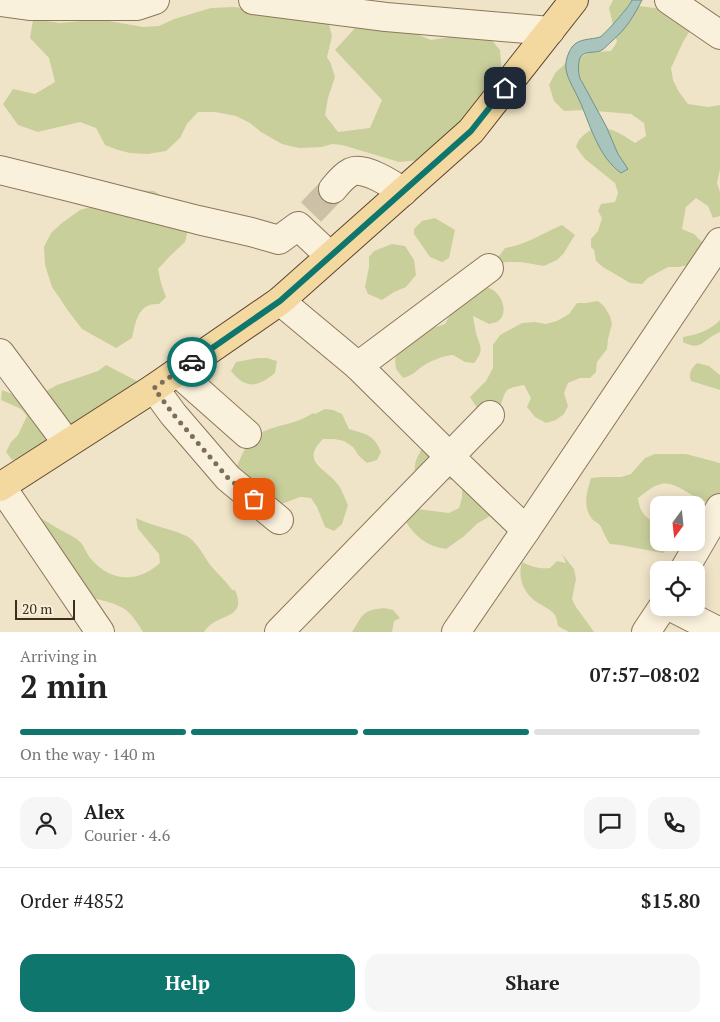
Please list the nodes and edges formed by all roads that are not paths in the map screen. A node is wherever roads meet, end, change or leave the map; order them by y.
1 (155, 0) edge
2 (252, 0) edge
3 (574, 0) edge
4 (670, 0) edge
5 (0, 2) edge
6 (380, 8) edge
7 (550, 31) junction
8 (720, 35) edge
9 (0, 170) edge
10 (333, 189) tunnel mouth
11 (403, 192) junction
12 (720, 242) edge
13 (330, 256) junction
14 (489, 268) dead end
15 (280, 301) junction
16 (0, 353) edge
17 (358, 366) junction
18 (177, 372) junction
19 (154, 388) junction
20 (490, 415) dead end
21 (247, 434) dead end
22 (67, 443) junction
23 (449, 456) junction
24 (0, 486) edge
25 (720, 508) edge
26 (279, 520) dead end
27 (526, 530) junction
28 (689, 561) edge
29 (657, 616) edge
30 (689, 616) edge
31 (88, 626) edge
32 (279, 632) edge
33 (456, 632) edge
34 (646, 632) edge
35 (720, 632) edge

1 - 5 street
2 - 6 street
3 - 7 main road
4 - 8 street
6 - 7 street
7 - 11 main road
9 - 13 street
10 - 11 street
11 - 13 main road
12 - 27 street
13 - 15 main road
14 - 17 street
15 - 17 street
15 - 18 main road
16 - 22 street
17 - 23 street
18 - 19 main road
18 - 21 street
19 - 22 main road
19 - 26 street
20 - 23 street
22 - 24 main road
23 - 27 street
23 - 32 street
24 - 31 street
25 - 28 street
27 - 33 street
29 - 34 street
30 - 35 street

